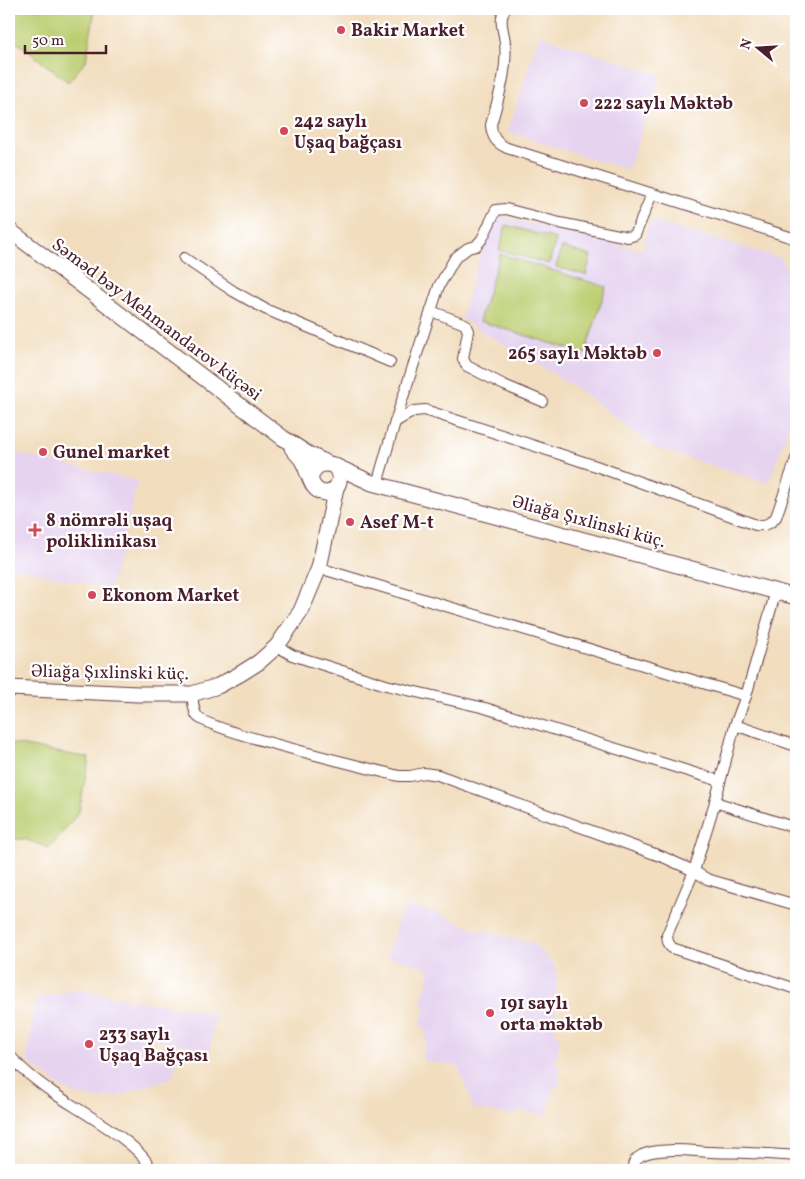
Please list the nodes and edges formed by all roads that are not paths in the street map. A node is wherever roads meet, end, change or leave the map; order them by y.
1 (505, 9) edge
2 (652, 194) junction
3 (9, 230) edge
4 (796, 239) edge
5 (184, 258) dead end
6 (431, 311) junction
7 (390, 362) dead end
8 (542, 401) dead end
9 (395, 422) junction
10 (283, 438) junction
11 (796, 459) edge
12 (331, 465) junction
13 (312, 482) junction
14 (375, 483) junction
15 (336, 487) junction
16 (327, 527) junction
17 (319, 568) junction
18 (776, 591) junction
19 (796, 597) edge
20 (277, 646) junction
21 (9, 688) edge
22 (192, 694) junction
23 (746, 696) junction
24 (734, 725) junction
25 (796, 746) edge
26 (720, 781) junction
27 (715, 802) junction
28 (796, 828) edge
29 (694, 871) junction
30 (796, 905) edge
31 (796, 989) edge
32 (9, 1054) edge
33 (796, 1156) edge
34 (150, 1170) edge
35 (633, 1170) edge

1 - 2 street
2 - 4 street
2 - 6 street
3 - 10 main road, Səməd bəy Mehmandarov küçəsi
5 - 7 street
6 - 8 street
6 - 9 street
9 - 11 street
9 - 14 street
10 - 12 main road
10 - 13 main road
12 - 13 main road
12 - 14 main road
12 - 15 main road
13 - 15 main road
13 - 16 main road
14 - 15 main road
14 - 18 main road, Əliağa Şıxlinski küç.
15 - 16 main road, Əliağa Şıxlinski küç.
16 - 17 main road, Əliağa Şıxlinski küç.
17 - 20 main road, Əliağa Şıxlinski küç.
17 - 23 street
18 - 19 main road, Əliağa Şıxlinski küç.
18 - 23 street
20 - 22 main road, Əliağa Şıxlinski küç.
20 - 26 street
21 - 22 main road, Əliağa Şıxlinski küç.
22 - 29 street
23 - 24 street
24 - 25 street
24 - 26 street
26 - 27 street
27 - 28 street
27 - 29 street
29 - 30 street
29 - 31 street
32 - 34 street
33 - 35 street

